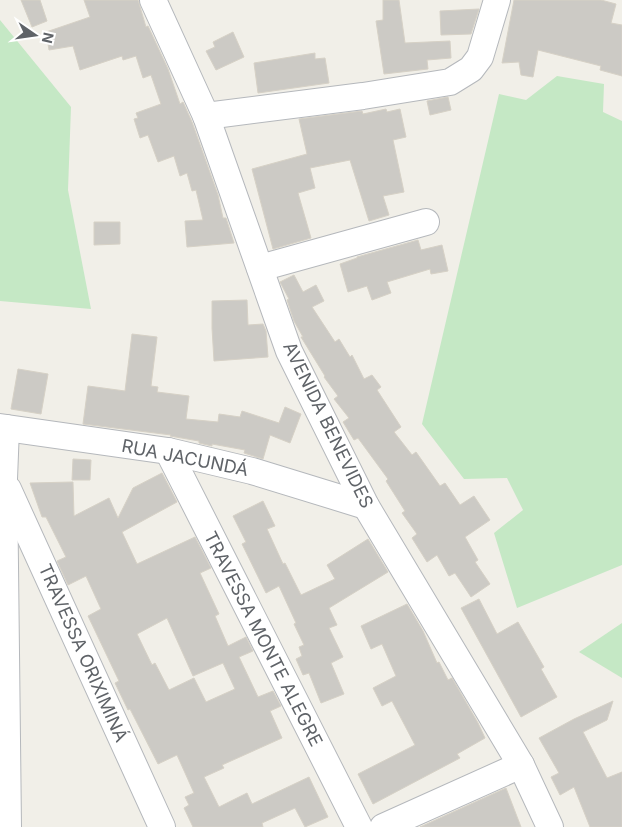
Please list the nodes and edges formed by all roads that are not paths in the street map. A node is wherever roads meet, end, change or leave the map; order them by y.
1 (153, 0) edge
2 (498, 0) edge
3 (206, 116) junction
4 (426, 222) dead end
5 (260, 268) junction
6 (3, 427) edge
7 (168, 452) junction
8 (4, 479) junction
9 (366, 506) junction
10 (521, 765) junction
11 (8, 827) edge
12 (162, 827) edge
13 (359, 827) edge
14 (383, 827) edge
15 (550, 827) edge

1 - 3 street, AVENIDA BENEVIDES
2 - 3 street
3 - 5 street, AVENIDA BENEVIDES
4 - 5 street
5 - 9 street, AVENIDA BENEVIDES
6 - 7 street, RUA JACUNDÁ
6 - 8 street
7 - 9 street, RUA JACUNDÁ
7 - 13 street, TRAVESSA MONTE ALEGRE
8 - 11 street
8 - 12 street, TRAVESSA ORIXIMINÁ
9 - 10 street, AVENIDA BENEVIDES
10 - 14 street
10 - 15 street, AVENIDA BENEVIDES

